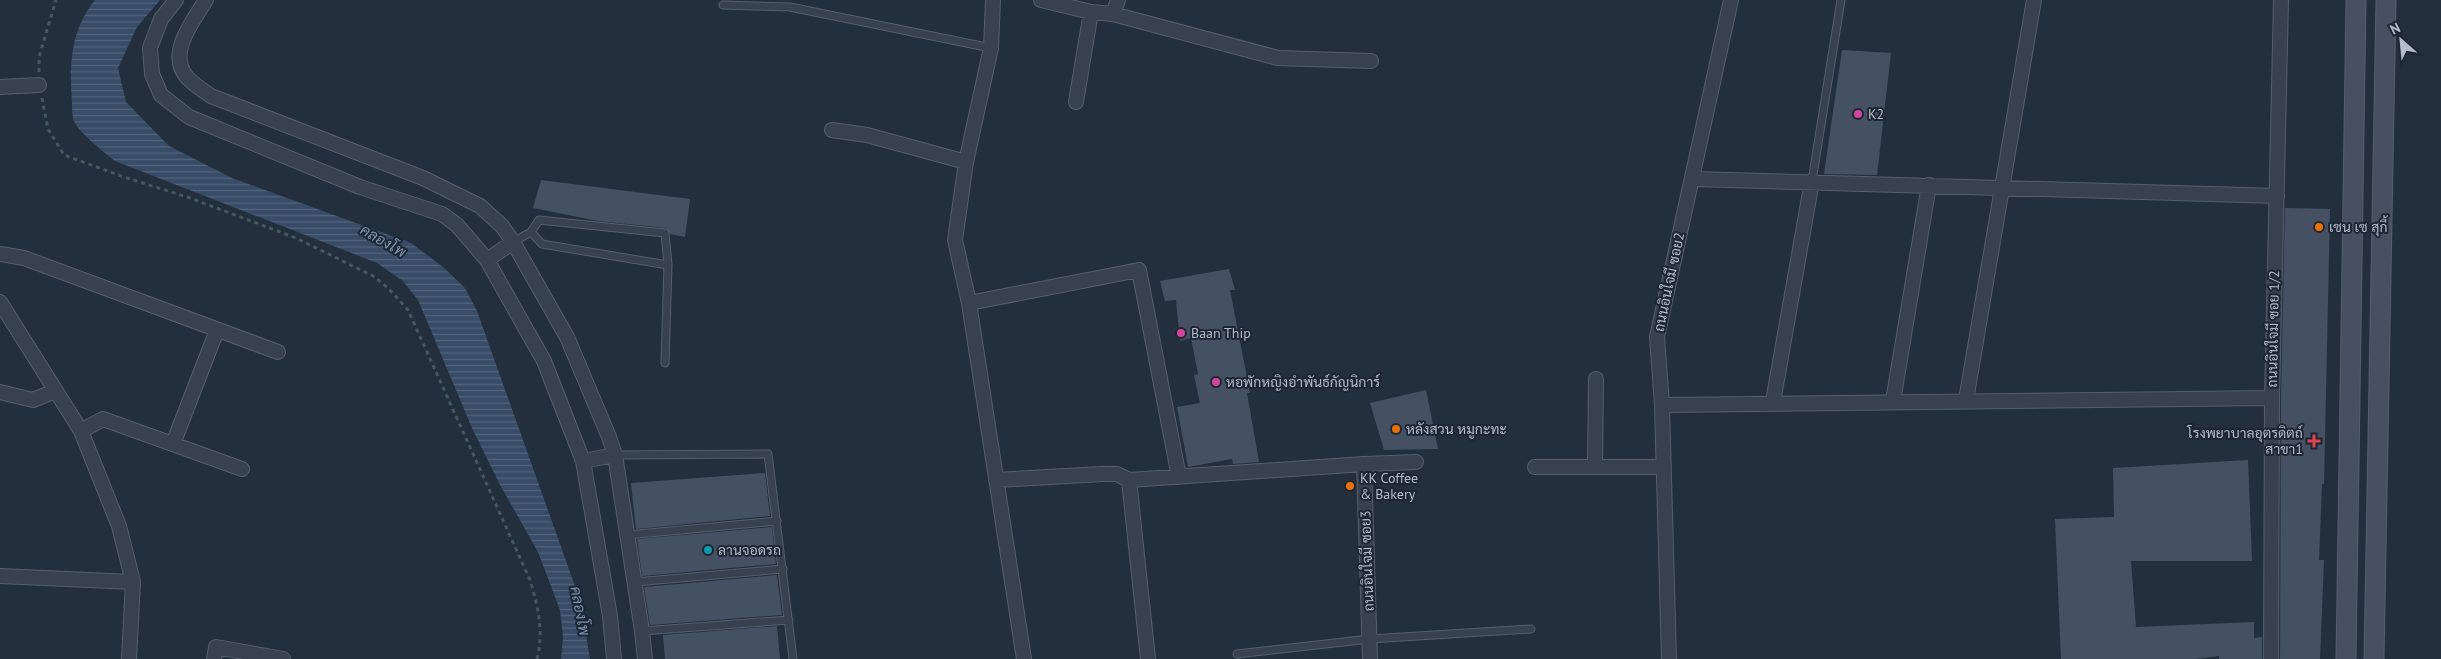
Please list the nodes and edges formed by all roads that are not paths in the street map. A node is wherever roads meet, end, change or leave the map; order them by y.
1 (176, 0) edge
2 (206, 0) edge
3 (993, 0) edge
4 (1041, 0) edge
5 (1118, 0) edge
6 (1731, 0) edge
7 (1841, 0) edge
8 (2034, 0) edge
9 (2281, 0) edge
10 (2356, 0) edge
11 (2386, 0) edge
12 (723, 5) dead end
13 (1091, 12) junction
14 (1113, 14) junction
15 (990, 48) junction
16 (1371, 61) dead end
17 (39, 85) road end
18 (0, 87) edge
19 (1076, 102) dead end
20 (832, 130) dead end
21 (966, 162) junction
22 (1694, 179) junction
23 (1812, 181) junction
24 (1929, 184) junction
25 (2002, 187) junction
26 (2276, 196) junction
27 (531, 232) junction
28 (513, 242) junction
29 (0, 254) edge
30 (487, 260) junction
31 (668, 265) junction
32 (0, 302) edge
33 (969, 303) junction
34 (217, 330) junction
35 (278, 352) dead end
36 (665, 363) dead end
37 (1596, 379) dead end
38 (55, 390) junction
39 (0, 392) edge
40 (2272, 398) junction
41 (1966, 400) junction
42 (1893, 401) junction
43 (1773, 402) junction
44 (1662, 405) junction
45 (81, 431) junction
46 (174, 444) junction
47 (615, 455) junction
48 (582, 461) junction
49 (1416, 462) dead end
50 (1364, 464) junction
51 (1535, 467) dead end
52 (1595, 467) junction
53 (1664, 467) junction
54 (242, 469) dead end
55 (1179, 477) junction
56 (996, 480) junction
57 (1128, 480) junction
58 (777, 521) junction
59 (627, 534) junction
60 (783, 569) junction
61 (0, 576) edge
62 (133, 582) junction
63 (635, 582) junction
64 (789, 620) junction
65 (1531, 629) dead end
66 (642, 631) junction
67 (1370, 639) junction
68 (1237, 654) dead end
69 (129, 659) edge
70 (214, 659) edge
71 (283, 659) edge
72 (614, 659) edge
73 (644, 659) edge
74 (793, 659) edge
75 (1024, 659) edge
76 (1148, 659) edge
77 (1370, 659) edge
78 (1669, 659) edge
79 (2271, 659) edge
80 (2346, 659) edge
81 (2374, 659) edge

1 - 30 street
2 - 28 street
3 - 15 street
4 - 13 street
5 - 14 street
6 - 22 street, ถนนอินใจมี ซอย2
7 - 23 lane
8 - 25 street
9 - 26 street, ถนนอินใจมี ซอย 1/2
10 - 80 main road
11 - 81 main road
12 - 15 lane
13 - 14 street
13 - 19 street
14 - 16 street
15 - 21 street
17 - 18 street
20 - 21 street
21 - 33 street
22 - 23 street
22 - 44 street, ถนนอินใจมี ซอย2
23 - 24 street
23 - 43 street
24 - 25 street
24 - 42 street
25 - 26 street
25 - 41 street
26 - 40 street, ถนนอินใจมี ซอย 1/2
27 - 28 lane
27 - 31 lane
27 - 31 lane
28 - 30 street
28 - 47 street
29 - 34 street
30 - 48 street
31 - 36 lane
32 - 38 street
33 - 55 street
33 - 56 street
34 - 35 street
34 - 46 street
37 - 52 street
38 - 39 street
38 - 45 street
40 - 41 street
40 - 79 street, ถนนอินใจมี ซอย 1/2
41 - 42 street
42 - 43 street
43 - 44 street
44 - 53 street, ถนนอินใจมี ซอย2
45 - 46 street
45 - 62 street
46 - 54 street
47 - 48 street
47 - 58 lane
47 - 59 street
48 - 72 street
49 - 50 street
50 - 55 street
50 - 67 street, ถนนอินใจมี ซอย3
51 - 52 street
52 - 53 street
53 - 78 street, ถนนอินใจมี ซอย2
55 - 57 street
56 - 57 street
56 - 75 street
57 - 76 street
58 - 59 lane
58 - 60 lane
59 - 63 street
60 - 63 lane
60 - 64 lane
61 - 62 street
62 - 69 street
63 - 66 street
64 - 66 lane
64 - 74 lane
65 - 67 lane
66 - 73 street
67 - 68 lane
67 - 77 street, ถนนอินใจมี ซอย3
70 - 71 street

